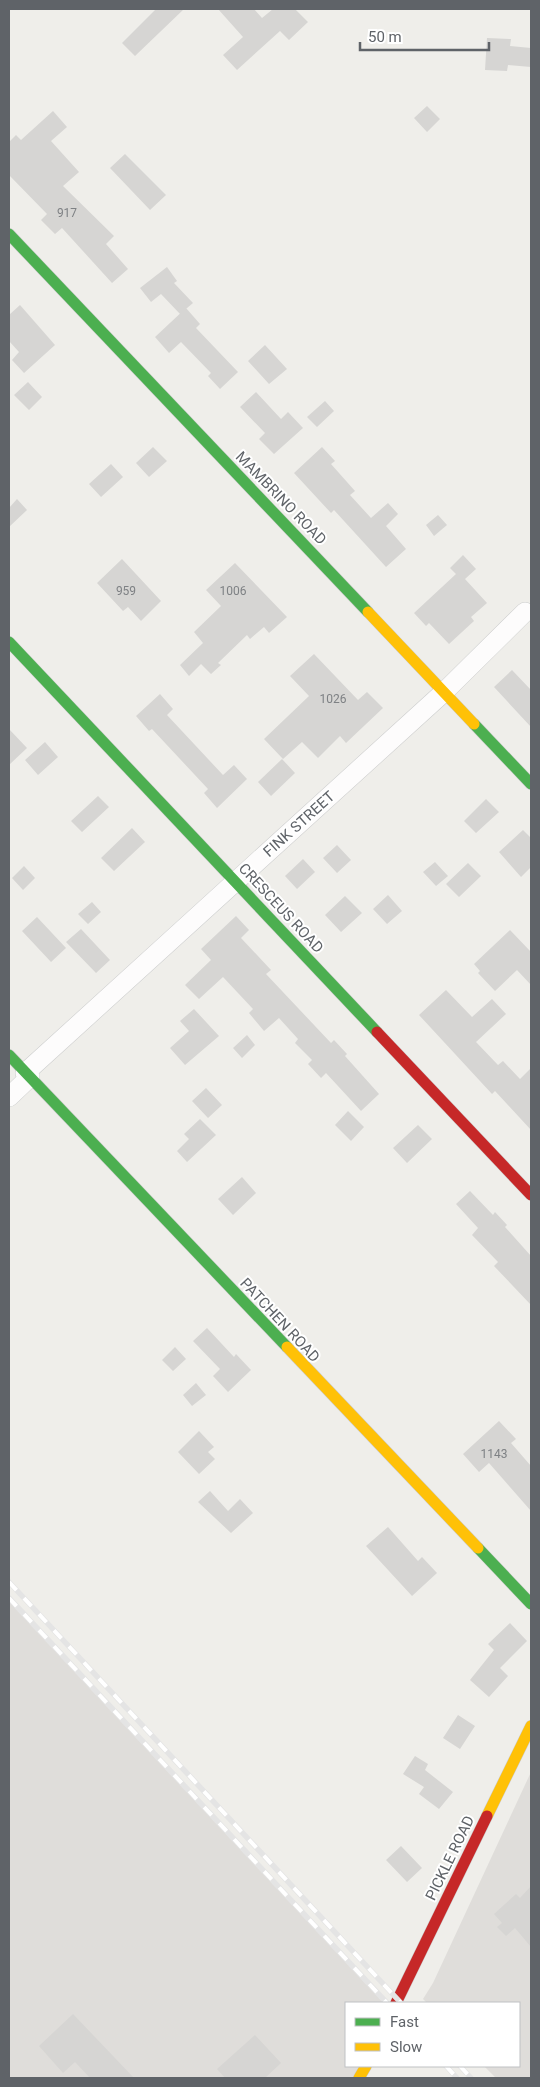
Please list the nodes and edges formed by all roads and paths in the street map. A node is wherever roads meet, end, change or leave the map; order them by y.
1 (9, 234) edge
2 (525, 612) dead end
3 (9, 642) edge
4 (444, 692) junction
5 (531, 784) edge
6 (236, 882) junction
7 (9, 1055) edge
8 (28, 1075) junction
9 (9, 1097) edge
10 (531, 1195) edge
11 (531, 1604) edge
12 (531, 1726) edge
13 (396, 2002) edge
14 (365, 2067) edge
15 (359, 2078) edge

1 - 4 street, MAMBRINO ROAD
2 - 4 street, FINK STREET
3 - 6 street, CRESCEUS ROAD
4 - 5 street, MAMBRINO ROAD
4 - 6 street, FINK STREET
6 - 8 street, FINK STREET
6 - 10 street, CRESCEUS ROAD
7 - 8 street, PATCHEN ROAD
8 - 9 street, FINK STREET
8 - 11 street, PATCHEN ROAD
12 - 13 street, PICKLE ROAD
14 - 15 street

